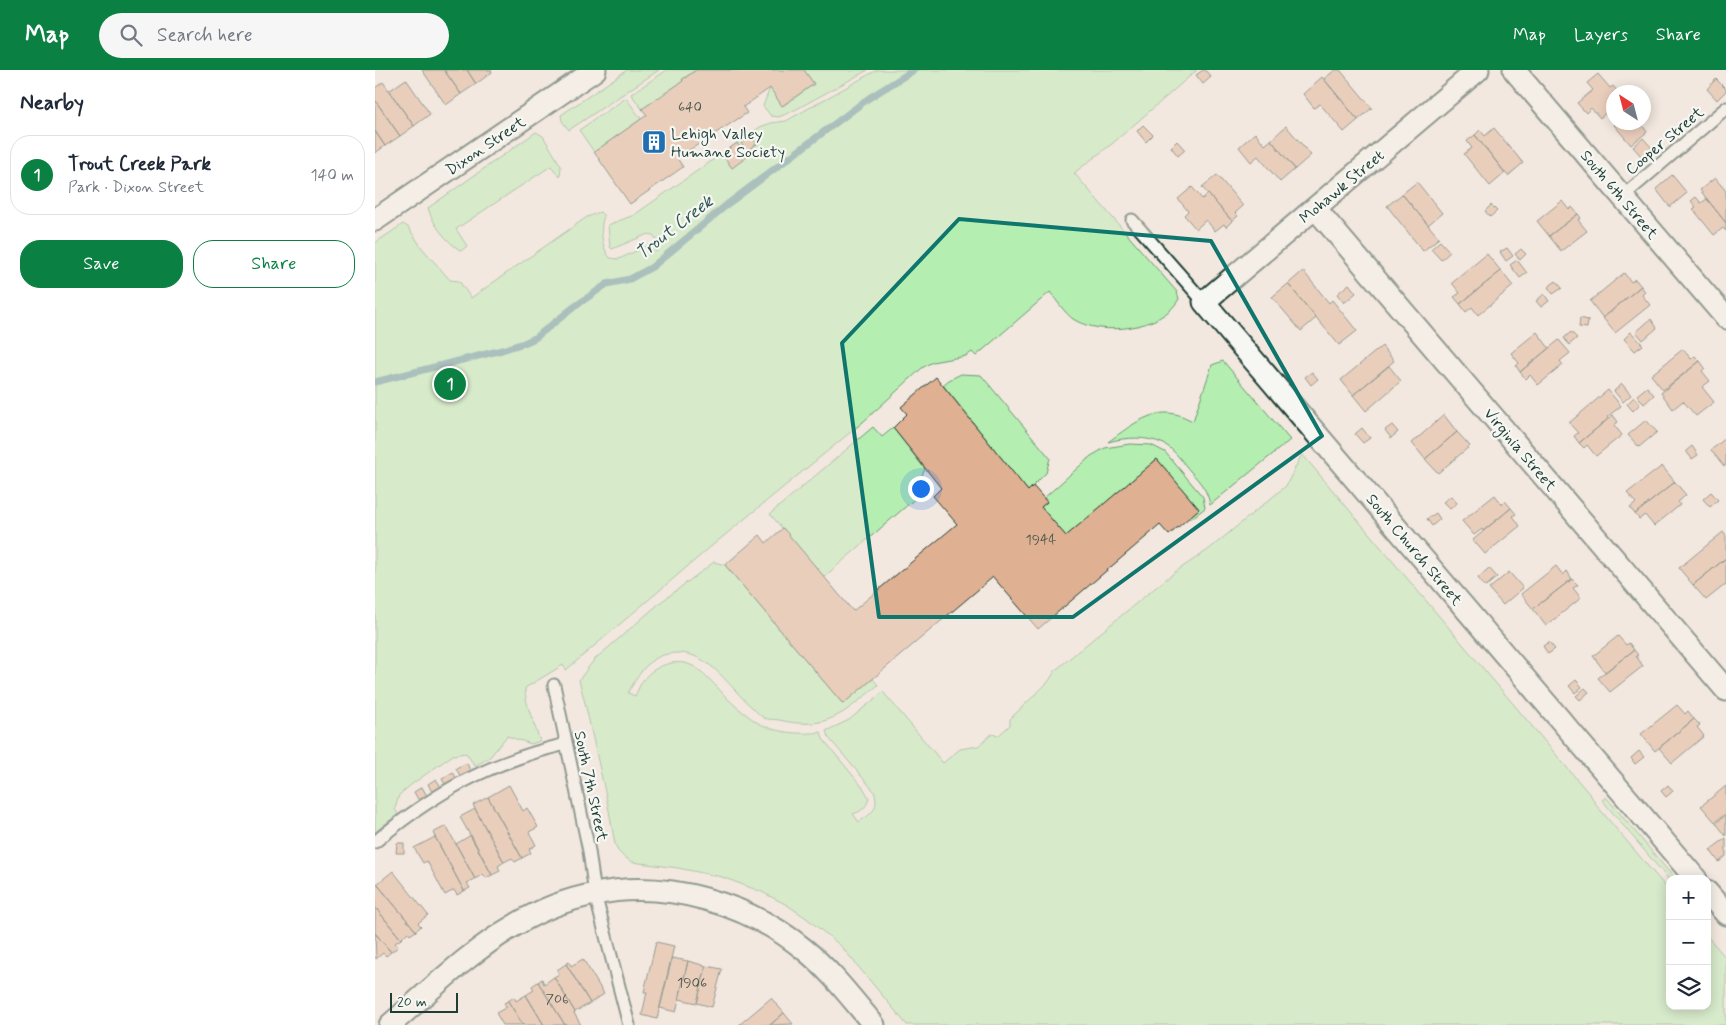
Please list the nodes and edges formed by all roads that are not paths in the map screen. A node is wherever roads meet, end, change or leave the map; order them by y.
1 (595, 70) edge
2 (1478, 70) edge
3 (1514, 70) edge
4 (1726, 108) edge
5 (1622, 197) junction
6 (1315, 208) junction
7 (375, 220) edge
8 (1132, 220) dead end
9 (1204, 302) junction
10 (1724, 313) edge
11 (554, 685) dead end
12 (1726, 690) edge
13 (566, 744) junction
14 (375, 842) edge
15 (1693, 875) edge
16 (595, 894) junction
17 (1711, 897) edge
18 (1726, 914) edge
19 (389, 1025) edge
20 (629, 1025) edge
21 (874, 1025) edge

1 - 7 street, Dixon Street
2 - 6 street, Mohawk Street
3 - 5 street, South 6th Street
4 - 5 lane, Cooper Street
5 - 10 street, South 6th Street
6 - 9 street, Mohawk Street
6 - 12 street, Virginia Street
8 - 9 lane, South Church Street
9 - 15 street, South Church Street
11 - 13 lane, South 7th Street
13 - 14 lane
13 - 16 lane, South 7th Street
16 - 19 street
16 - 20 lane, South 7th Street
16 - 21 street
17 - 18 street

